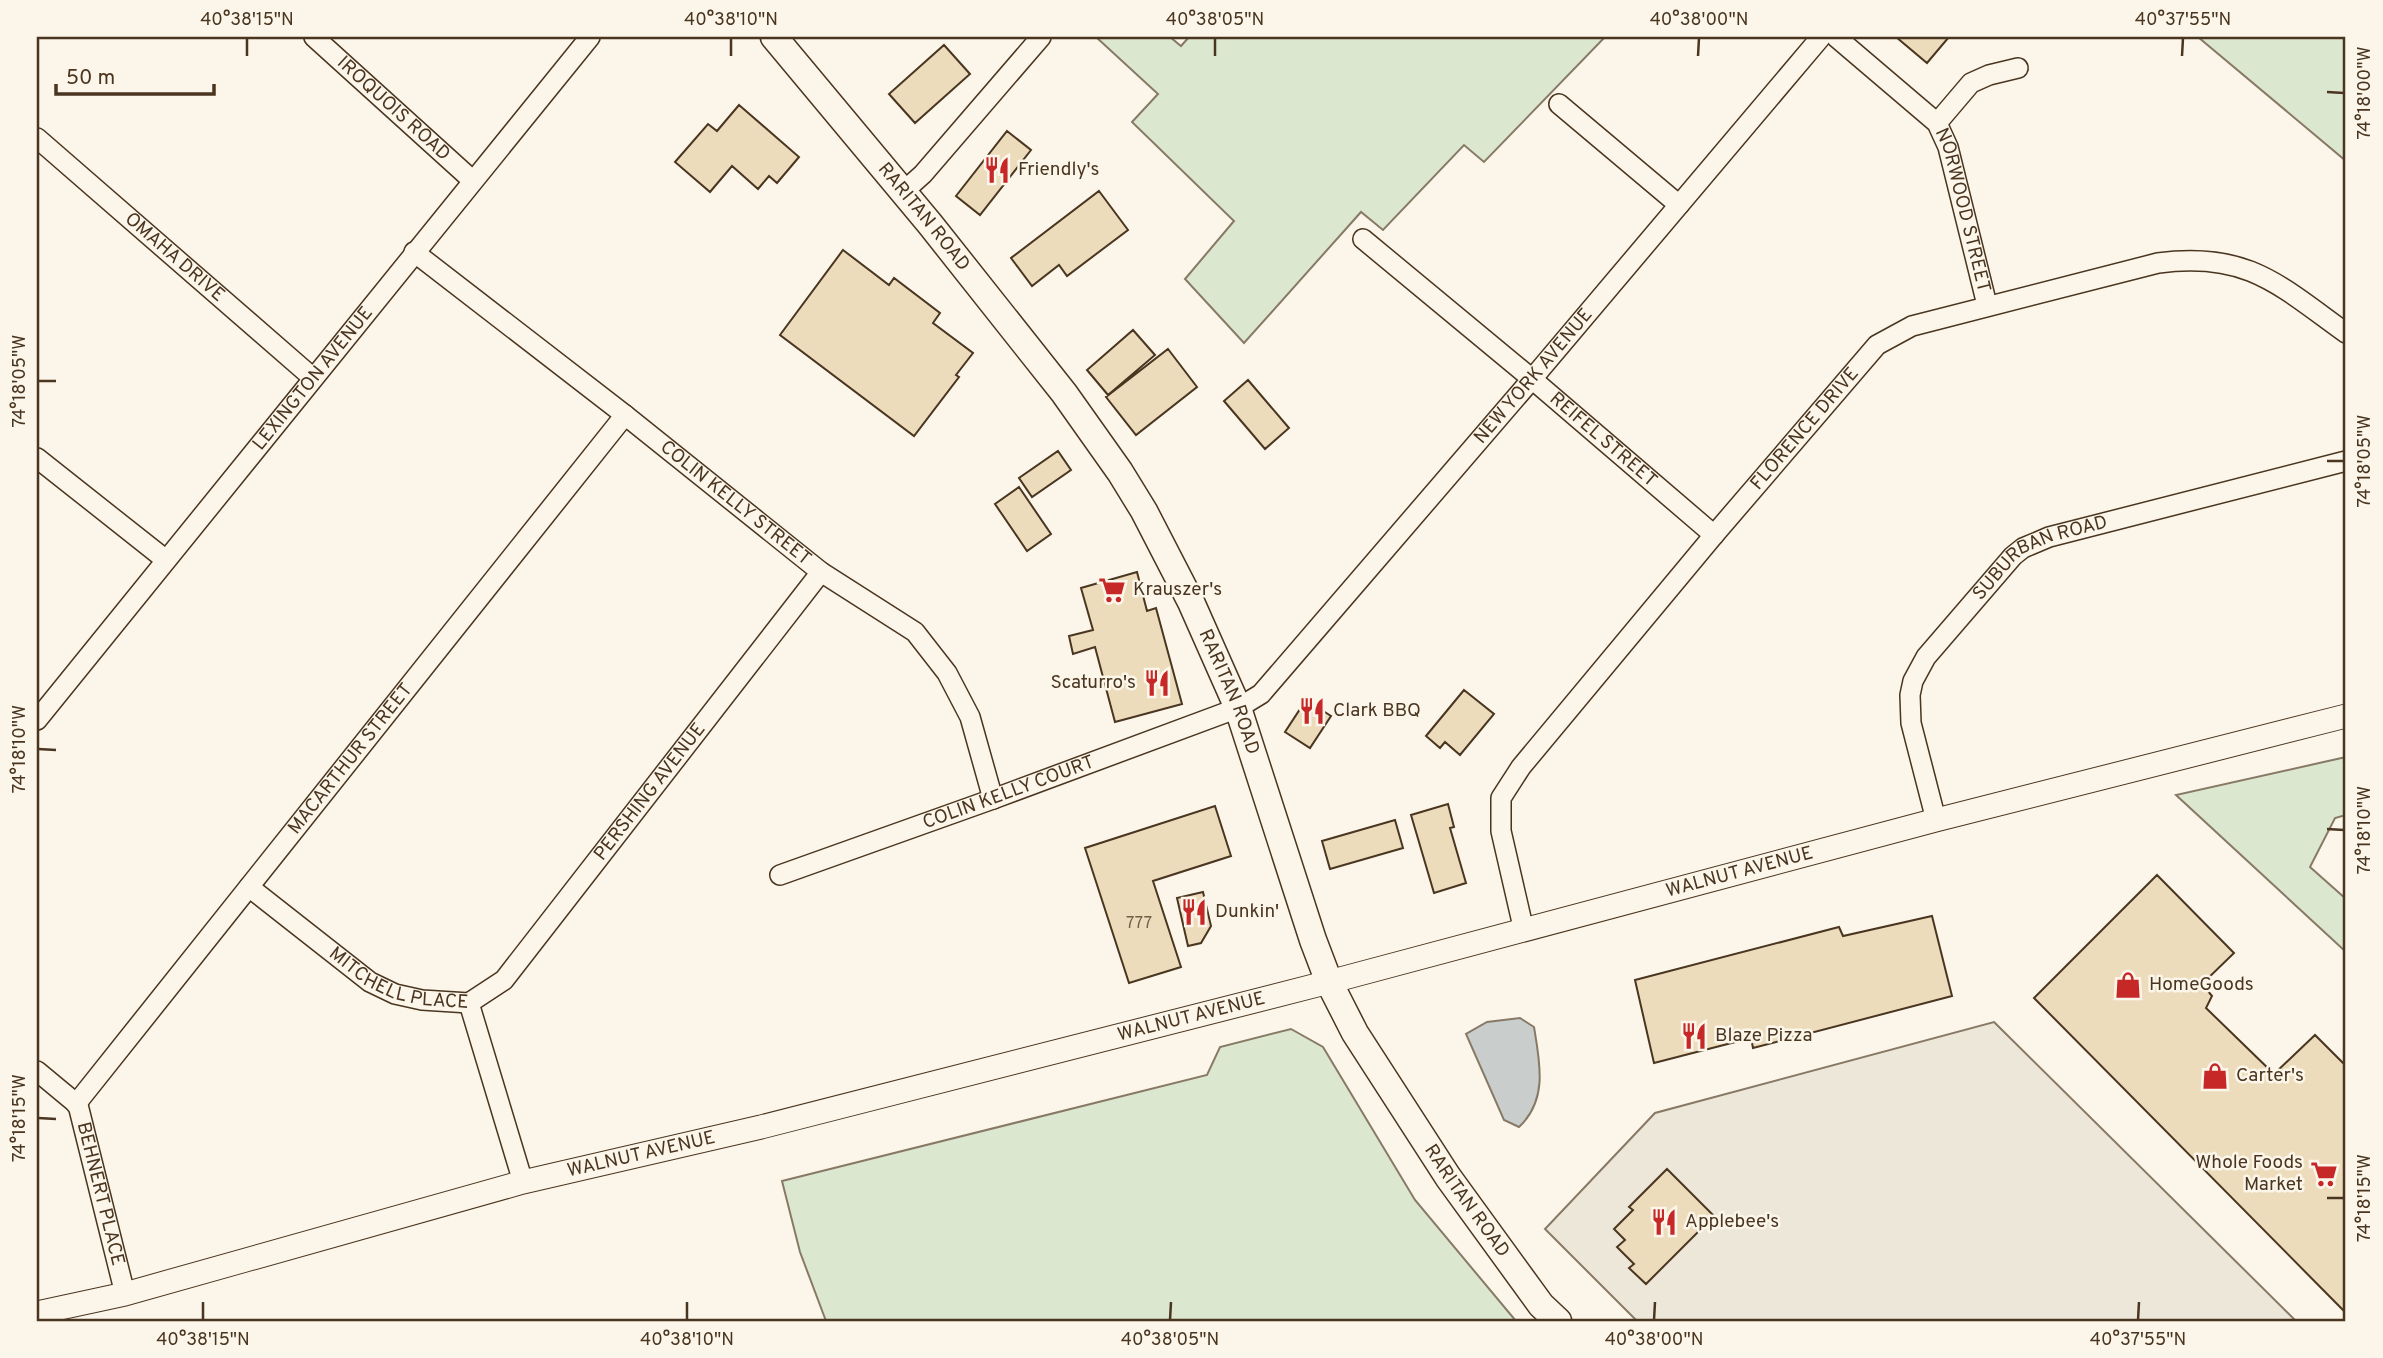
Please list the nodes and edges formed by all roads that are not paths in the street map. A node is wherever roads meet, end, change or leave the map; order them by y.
1 (314, 37) edge
2 (590, 37) edge
3 (774, 37) edge
4 (1041, 37) edge
5 (1821, 37) edge
6 (1836, 37) edge
7 (2018, 68) dead end
8 (1559, 104) dead end
9 (1937, 123) junction
10 (37, 138) edge
11 (472, 180) junction
12 (903, 192) junction
13 (1679, 205) junction
14 (1363, 239) dead end
15 (414, 252) junction
16 (1987, 305) junction
17 (2346, 333) edge
18 (313, 378) junction
19 (1532, 379) junction
20 (625, 415) junction
21 (37, 458) edge
22 (2346, 461) edge
23 (1714, 534) junction
24 (166, 560) junction
25 (821, 572) junction
26 (1237, 708) junction
27 (2346, 716) edge
28 (37, 720) edge
29 (993, 799) junction
30 (1936, 820) junction
31 (780, 874) dead end
32 (249, 887) junction
33 (1524, 931) junction
34 (1329, 982) junction
35 (469, 1003) junction
36 (37, 1071) edge
37 (76, 1104) junction
38 (523, 1182) junction
39 (125, 1294) junction
40 (37, 1313) edge
41 (1558, 1321) edge

1 - 11 street, IROQUOIS ROAD
2 - 11 street, LEXINGTON AVENUE
3 - 12 main road, RARITAN ROAD
4 - 12 street
5 - 13 street, NEW YORK AVENUE
6 - 9 street, NORWOOD STREET
7 - 9 street
8 - 13 street
9 - 16 street, NORWOOD STREET
10 - 18 street, OMAHA DRIVE
11 - 15 street, LEXINGTON AVENUE
12 - 26 main road, RARITAN ROAD
13 - 19 street, NEW YORK AVENUE
14 - 19 street, REIFEL STREET
15 - 18 street, LEXINGTON AVENUE
15 - 20 street, COLIN KELLY STREET
16 - 17 street, FLORENCE DRIVE
16 - 23 street, FLORENCE DRIVE
18 - 24 street, LEXINGTON AVENUE
19 - 23 street, REIFEL STREET
19 - 26 street, NEW YORK AVENUE
20 - 25 street, COLIN KELLY STREET
20 - 32 street, MACARTHUR STREET
21 - 24 street
22 - 30 street, SUBURBAN ROAD
23 - 33 street, FLORENCE DRIVE
24 - 28 street, LEXINGTON AVENUE
25 - 29 street, COLIN KELLY STREET
25 - 35 street, PERSHING AVENUE
26 - 29 street, COLIN KELLY COURT
26 - 34 main road, RARITAN ROAD
27 - 30 street, WALNUT AVENUE
29 - 31 street, COLIN KELLY COURT
30 - 33 street, WALNUT AVENUE
32 - 35 street, MITCHELL PLACE
32 - 37 street, MACARTHUR STREET
33 - 34 street, WALNUT AVENUE
34 - 38 street, WALNUT AVENUE
34 - 41 main road, RARITAN ROAD
35 - 38 street, MITCHELL PLACE
36 - 37 street, BEHNERT PLACE
37 - 39 street, BEHNERT PLACE
38 - 39 street, WALNUT AVENUE
39 - 40 street, WALNUT AVENUE

